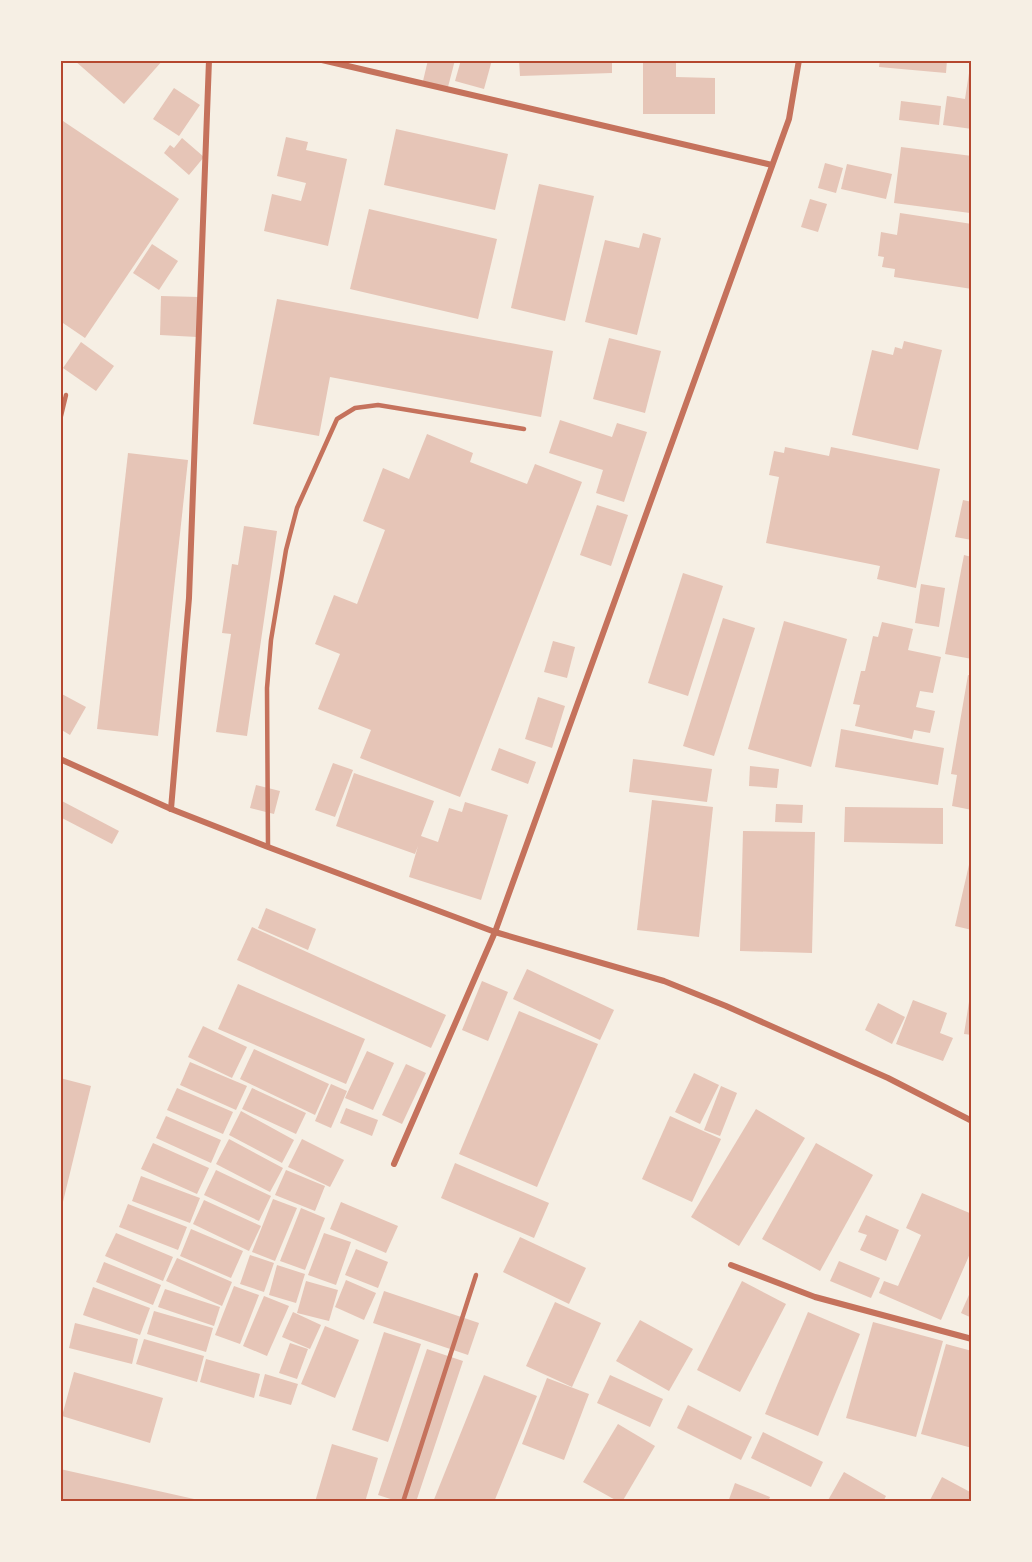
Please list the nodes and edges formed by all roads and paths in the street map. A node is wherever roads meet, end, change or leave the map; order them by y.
1 (209, 60) edge
2 (322, 60) edge
3 (799, 60) edge
4 (772, 165) junction
5 (66, 395) dead end
6 (60, 420) edge
7 (524, 429) dead end
8 (60, 759) edge
9 (171, 809) junction
10 (268, 847) junction
11 (495, 932) junction
12 (972, 1121) edge
13 (394, 1164) dead end
14 (731, 1265) dead end
15 (476, 1275) dead end
16 (972, 1339) edge
17 (403, 1502) edge

1 - 9 street
2 - 4 street
3 - 4 street
4 - 11 street
5 - 6 lane
7 - 10 lane
8 - 9 street
9 - 10 street
10 - 11 street
11 - 12 street
11 - 13 street
14 - 16 street
15 - 17 lane

